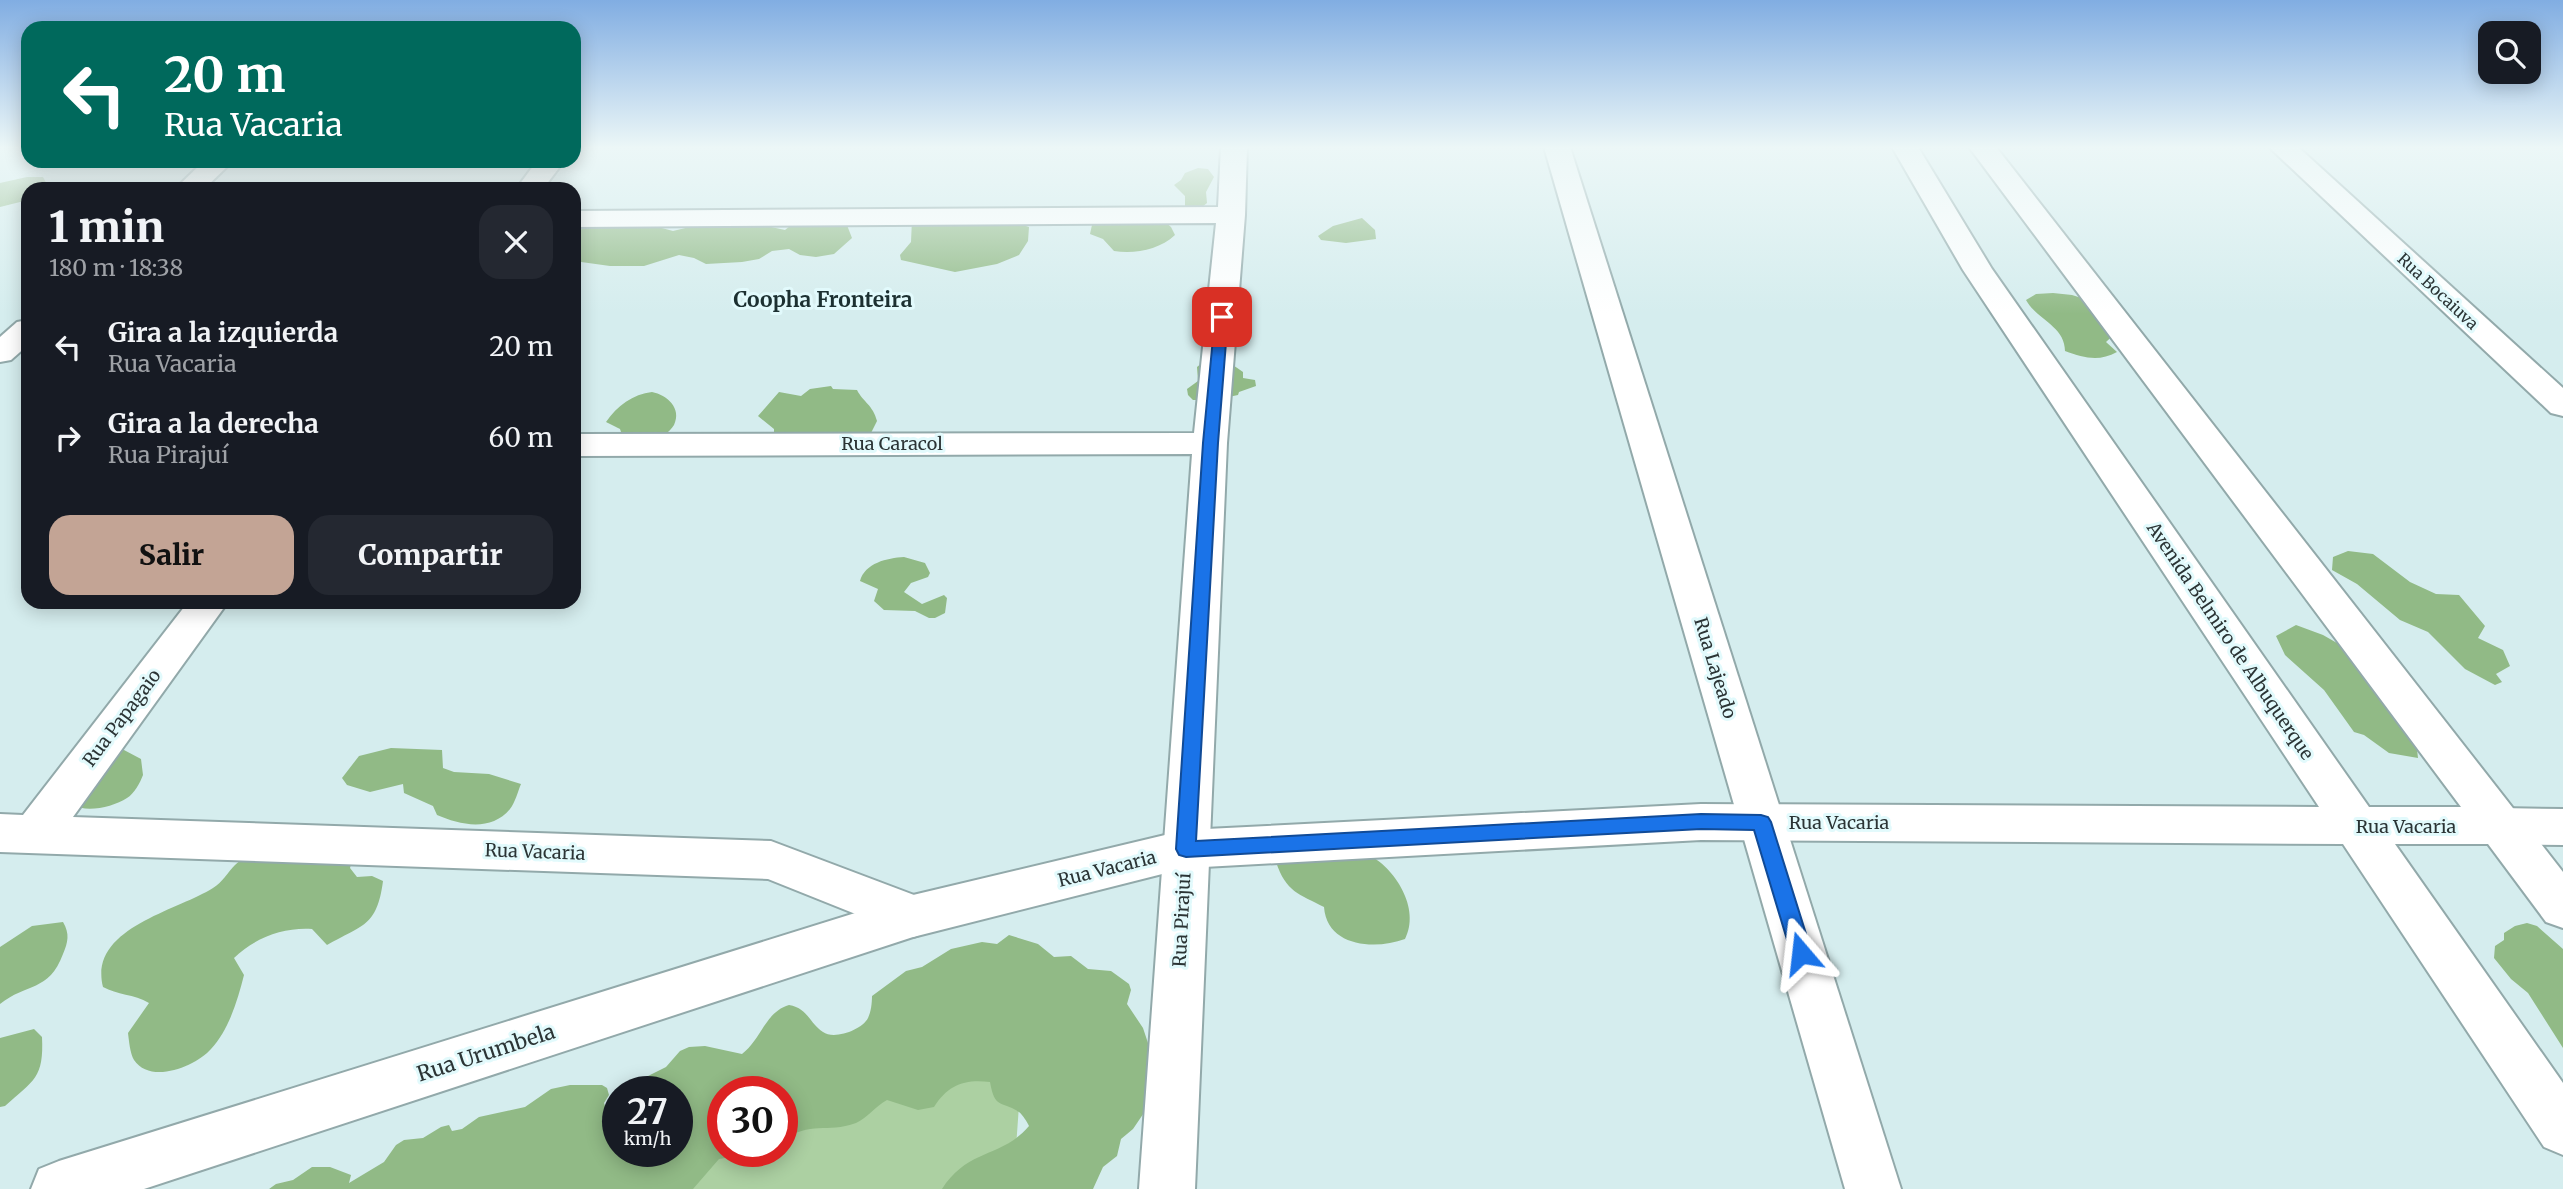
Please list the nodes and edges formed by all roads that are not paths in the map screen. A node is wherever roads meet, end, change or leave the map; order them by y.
1 (1232, 202) edge
2 (1574, 202) edge
3 (1938, 202) edge
4 (2024, 202) edge
5 (2342, 202) edge
6 (1231, 215) junction
7 (581, 219) edge
8 (21, 335) edge
9 (0, 353) edge
10 (2563, 406) edge
11 (1210, 443) junction
12 (581, 445) edge
13 (203, 609) edge
14 (1761, 822) junction
15 (2500, 826) junction
16 (2357, 827) junction
17 (2563, 827) edge
18 (18, 833) edge
19 (1186, 849) junction
20 (2563, 908) edge
21 (913, 916) junction
22 (2563, 1129) edge
23 (81, 1185) edge
24 (1167, 1189) edge
25 (1873, 1189) edge

1 - 6 street, Rua Pirajuí
2 - 14 street, Rua Lajeado
3 - 16 street, Avenida Belmiro de Albuquerque
4 - 15 street
5 - 10 street, Rua Bocaiuva
6 - 7 street
6 - 11 street, Rua Pirajuí
8 - 9 street
11 - 12 street, Rua Caracol
11 - 19 street, Rua Pirajuí
13 - 18 street, Rua Papagaio
14 - 16 street, Rua Vacaria
14 - 19 street, Rua Vacaria
14 - 25 street, Rua Lajeado
15 - 16 street, Rua Vacaria
15 - 17 street, Rua Vacaria
15 - 20 street
16 - 22 street, Avenida Belmiro de Albuquerque
18 - 21 street, Rua Vacaria
19 - 21 street, Rua Vacaria
19 - 24 street, Rua Pirajuí
21 - 23 street, Rua Urumbela

